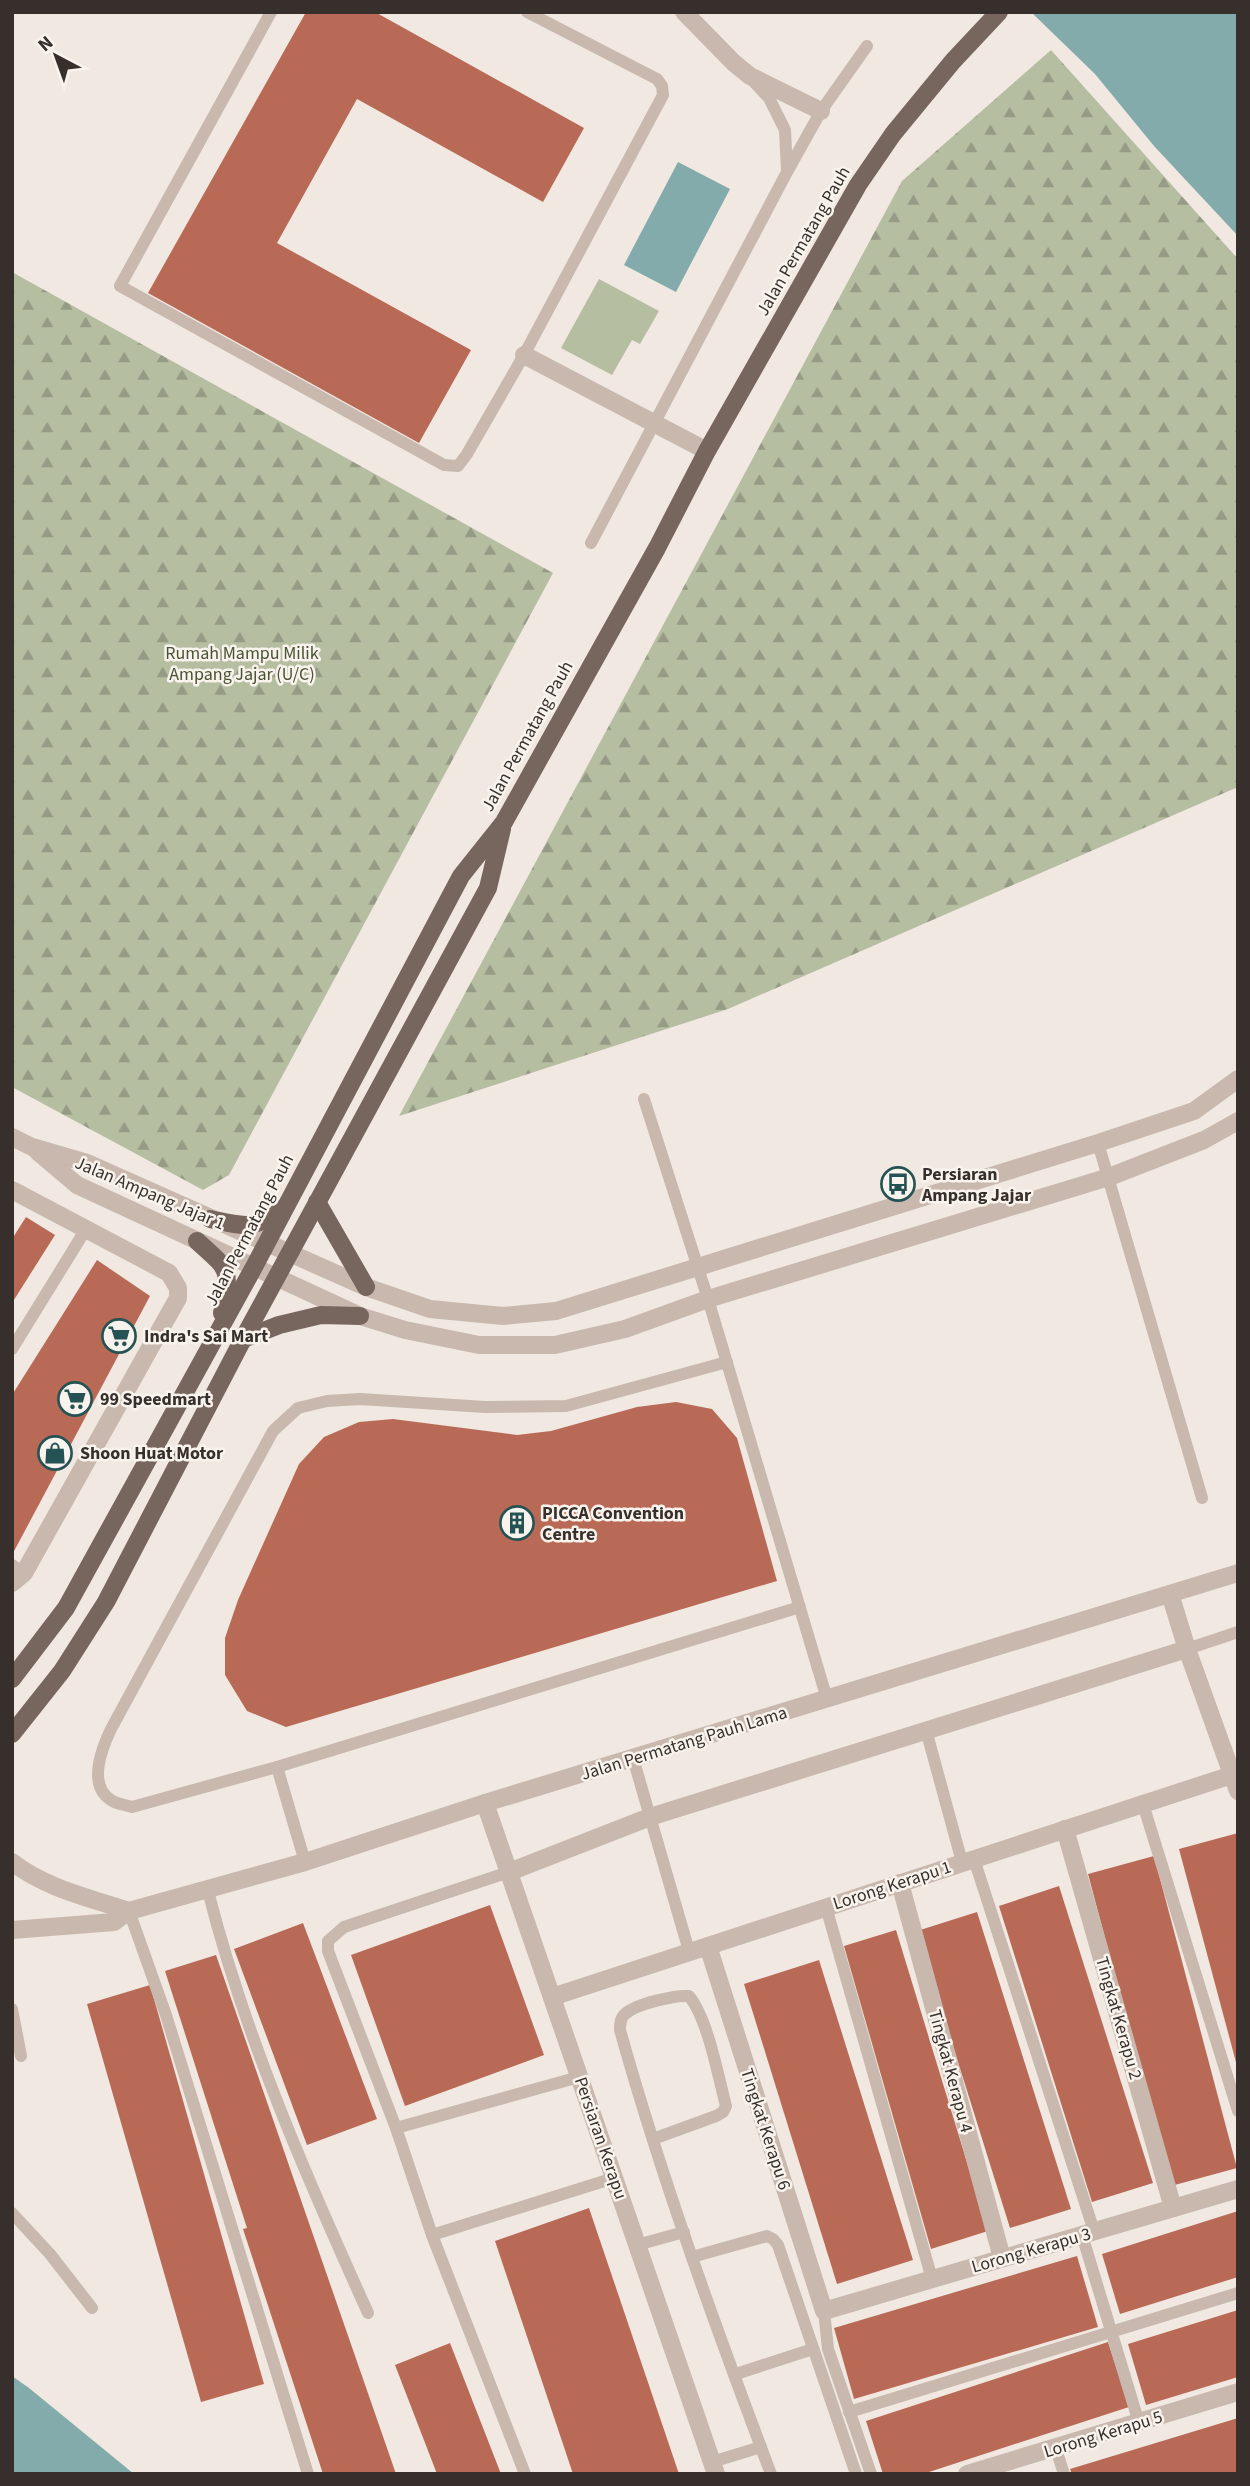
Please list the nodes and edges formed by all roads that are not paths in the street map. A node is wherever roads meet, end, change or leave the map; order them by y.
1 (271, 12) edge
2 (527, 12) edge
3 (684, 12) edge
4 (999, 12) edge
5 (867, 46) dead end
6 (750, 76) junction
7 (821, 111) junction
8 (787, 172) junction
9 (524, 355) junction
10 (654, 423) junction
11 (706, 451) junction
12 (592, 543) dead end
13 (504, 822) junction
14 (1238, 1079) edge
15 (644, 1099) dead end
16 (1238, 1121) edge
17 (12, 1137) edge
18 (1098, 1143) junction
19 (32, 1147) junction
20 (1109, 1177) junction
21 (12, 1190) edge
22 (317, 1202) junction
23 (286, 1205) junction
24 (210, 1219) junction
25 (86, 1229) junction
26 (197, 1241) junction
27 (266, 1244) junction
28 (289, 1254) junction
29 (254, 1267) junction
30 (698, 1267) junction
31 (276, 1277) junction
32 (366, 1287) junction
33 (708, 1299) junction
34 (360, 1315) junction
35 (219, 1330) junction
36 (243, 1339) junction
37 (12, 1349) edge
38 (727, 1362) junction
39 (1202, 1498) dead end
40 (16, 1573) edge
41 (1238, 1573) edge
42 (1170, 1594) junction
43 (800, 1607) junction
44 (1238, 1632) edge
45 (1187, 1649) junction
46 (12, 1679) edge
47 (827, 1699) junction
48 (926, 1730) junction
49 (12, 1734) edge
50 (633, 1758) junction
51 (277, 1767) junction
52 (1235, 1783) edge
53 (485, 1803) junction
54 (1143, 1804) junction
55 (650, 1817) junction
56 (1065, 1829) junction
57 (968, 1861) junction
58 (12, 1862) edge
59 (305, 1862) junction
60 (509, 1872) junction
61 (900, 1883) junction
62 (208, 1891) junction
63 (826, 1907) junction
64 (130, 1911) junction
65 (12, 1930) edge
66 (708, 1946) junction
67 (690, 1951) junction
68 (552, 1997) junction
69 (12, 2009) edge
70 (21, 2056) dead end
71 (579, 2077) junction
72 (1238, 2110) edge
73 (396, 2128) junction
74 (653, 2139) junction
75 (614, 2178) junction
76 (1238, 2189) edge
77 (1173, 2208) junction
78 (12, 2213) edge
79 (684, 2232) junction
80 (1088, 2233) junction
81 (432, 2235) junction
82 (637, 2245) junction
83 (692, 2257) junction
84 (1002, 2258) junction
85 (932, 2279) junction
86 (1238, 2293) edge
87 (92, 2308) dead end
88 (824, 2311) junction
89 (368, 2313) dead end
90 (1111, 2332) junction
91 (813, 2349) junction
92 (736, 2374) junction
93 (1238, 2392) edge
94 (849, 2412) junction
95 (1139, 2423) junction
96 (761, 2446) junction
97 (1056, 2449) junction
98 (714, 2468) edge
99 (308, 2474) edge
100 (525, 2474) edge
101 (771, 2474) edge
102 (856, 2474) edge
103 (871, 2474) edge
104 (967, 2474) edge
105 (1064, 2474) edge

1 - 9 lane
2 - 9 lane
3 - 6 street
4 - 11 main road, Jalan Permatang Pauh
5 - 7 lane
6 - 7 street
6 - 8 lane
7 - 8 lane
8 - 10 lane
9 - 10 street
10 - 11 street
10 - 12 lane
11 - 13 main road, Jalan Permatang Pauh
13 - 22 main road
13 - 23 main road, Jalan Permatang Pauh
14 - 18 street
15 - 30 lane
16 - 20 street
17 - 19 street, Jalan Ampang Jajar 1
18 - 20 lane
18 - 30 street
19 - 24 street, Jalan Ampang Jajar 1
19 - 26 street, Jalan Ampang Jajar 1
20 - 33 street
20 - 39 lane
21 - 25 street
22 - 28 main road
22 - 32 main road
23 - 24 main road
23 - 27 main road, Jalan Permatang Pauh
24 - 27 street, Jalan Ampang Jajar 1
25 - 37 lane
25 - 40 street
26 - 29 street, Jalan Ampang Jajar 1
26 - 35 main road
27 - 28 street
27 - 29 main road, Jalan Permatang Pauh
28 - 31 main road
28 - 32 street
29 - 31 street
29 - 35 main road, Jalan Permatang Pauh
30 - 32 street
30 - 33 lane
31 - 34 street
31 - 36 main road
33 - 34 street
33 - 38 lane
34 - 36 main road
35 - 46 main road, Jalan Permatang Pauh
36 - 49 main road
38 - 43 lane
38 - 51 lane
41 - 42 street, Jalan Permatang Pauh Lama
42 - 45 street
42 - 47 street, Jalan Permatang Pauh Lama
43 - 47 lane
43 - 51 lane
44 - 45 lane
45 - 48 street
45 - 52 street
47 - 50 street, Jalan Permatang Pauh Lama
48 - 55 street
48 - 57 lane
50 - 53 street, Jalan Permatang Pauh Lama
50 - 55 lane
51 - 59 lane
52 - 54 street, Lorong Kerapu 1
53 - 59 street, Jalan Permatang Pauh Lama
53 - 60 street, Persiaran Kerapu
54 - 56 street, Lorong Kerapu 1
54 - 72 lane
55 - 60 street
55 - 67 lane
56 - 57 street, Lorong Kerapu 1
56 - 77 street, Tingkat Kerapu 2
57 - 61 street, Lorong Kerapu 1
57 - 80 lane
58 - 64 street
59 - 62 street, Jalan Permatang Pauh Lama
60 - 68 street, Persiaran Kerapu
60 - 73 lane
61 - 63 street, Lorong Kerapu 1
61 - 84 street, Tingkat Kerapu 4
62 - 64 street, Jalan Permatang Pauh Lama
62 - 89 lane
63 - 66 street, Lorong Kerapu 1
63 - 85 lane
64 - 65 street, Jalan Permatang Pauh Lama
64 - 99 lane
66 - 67 street, Lorong Kerapu 1
66 - 88 street, Tingkat Kerapu 6
67 - 68 street, Lorong Kerapu 1
68 - 71 street, Persiaran Kerapu
69 - 70 lane
71 - 73 lane
71 - 75 street, Persiaran Kerapu
73 - 81 lane
74 - 74 lane
74 - 79 lane
75 - 81 lane
75 - 82 street, Persiaran Kerapu
76 - 77 street, Lorong Kerapu 3
77 - 80 street, Lorong Kerapu 3
78 - 87 lane
79 - 82 lane
79 - 83 lane
80 - 84 street, Lorong Kerapu 3
80 - 90 lane
81 - 100 lane
82 - 98 street, Persiaran Kerapu
83 - 91 lane
83 - 92 lane
84 - 85 street, Lorong Kerapu 3
85 - 88 street, Lorong Kerapu 3
86 - 90 lane
88 - 94 lane
90 - 94 lane
90 - 95 lane
91 - 92 lane
91 - 102 lane
92 - 96 lane
93 - 95 street, Lorong Kerapu 5
94 - 103 lane
95 - 97 street, Lorong Kerapu 5
96 - 98 lane
96 - 101 lane
97 - 104 street, Lorong Kerapu 5
97 - 105 lane

